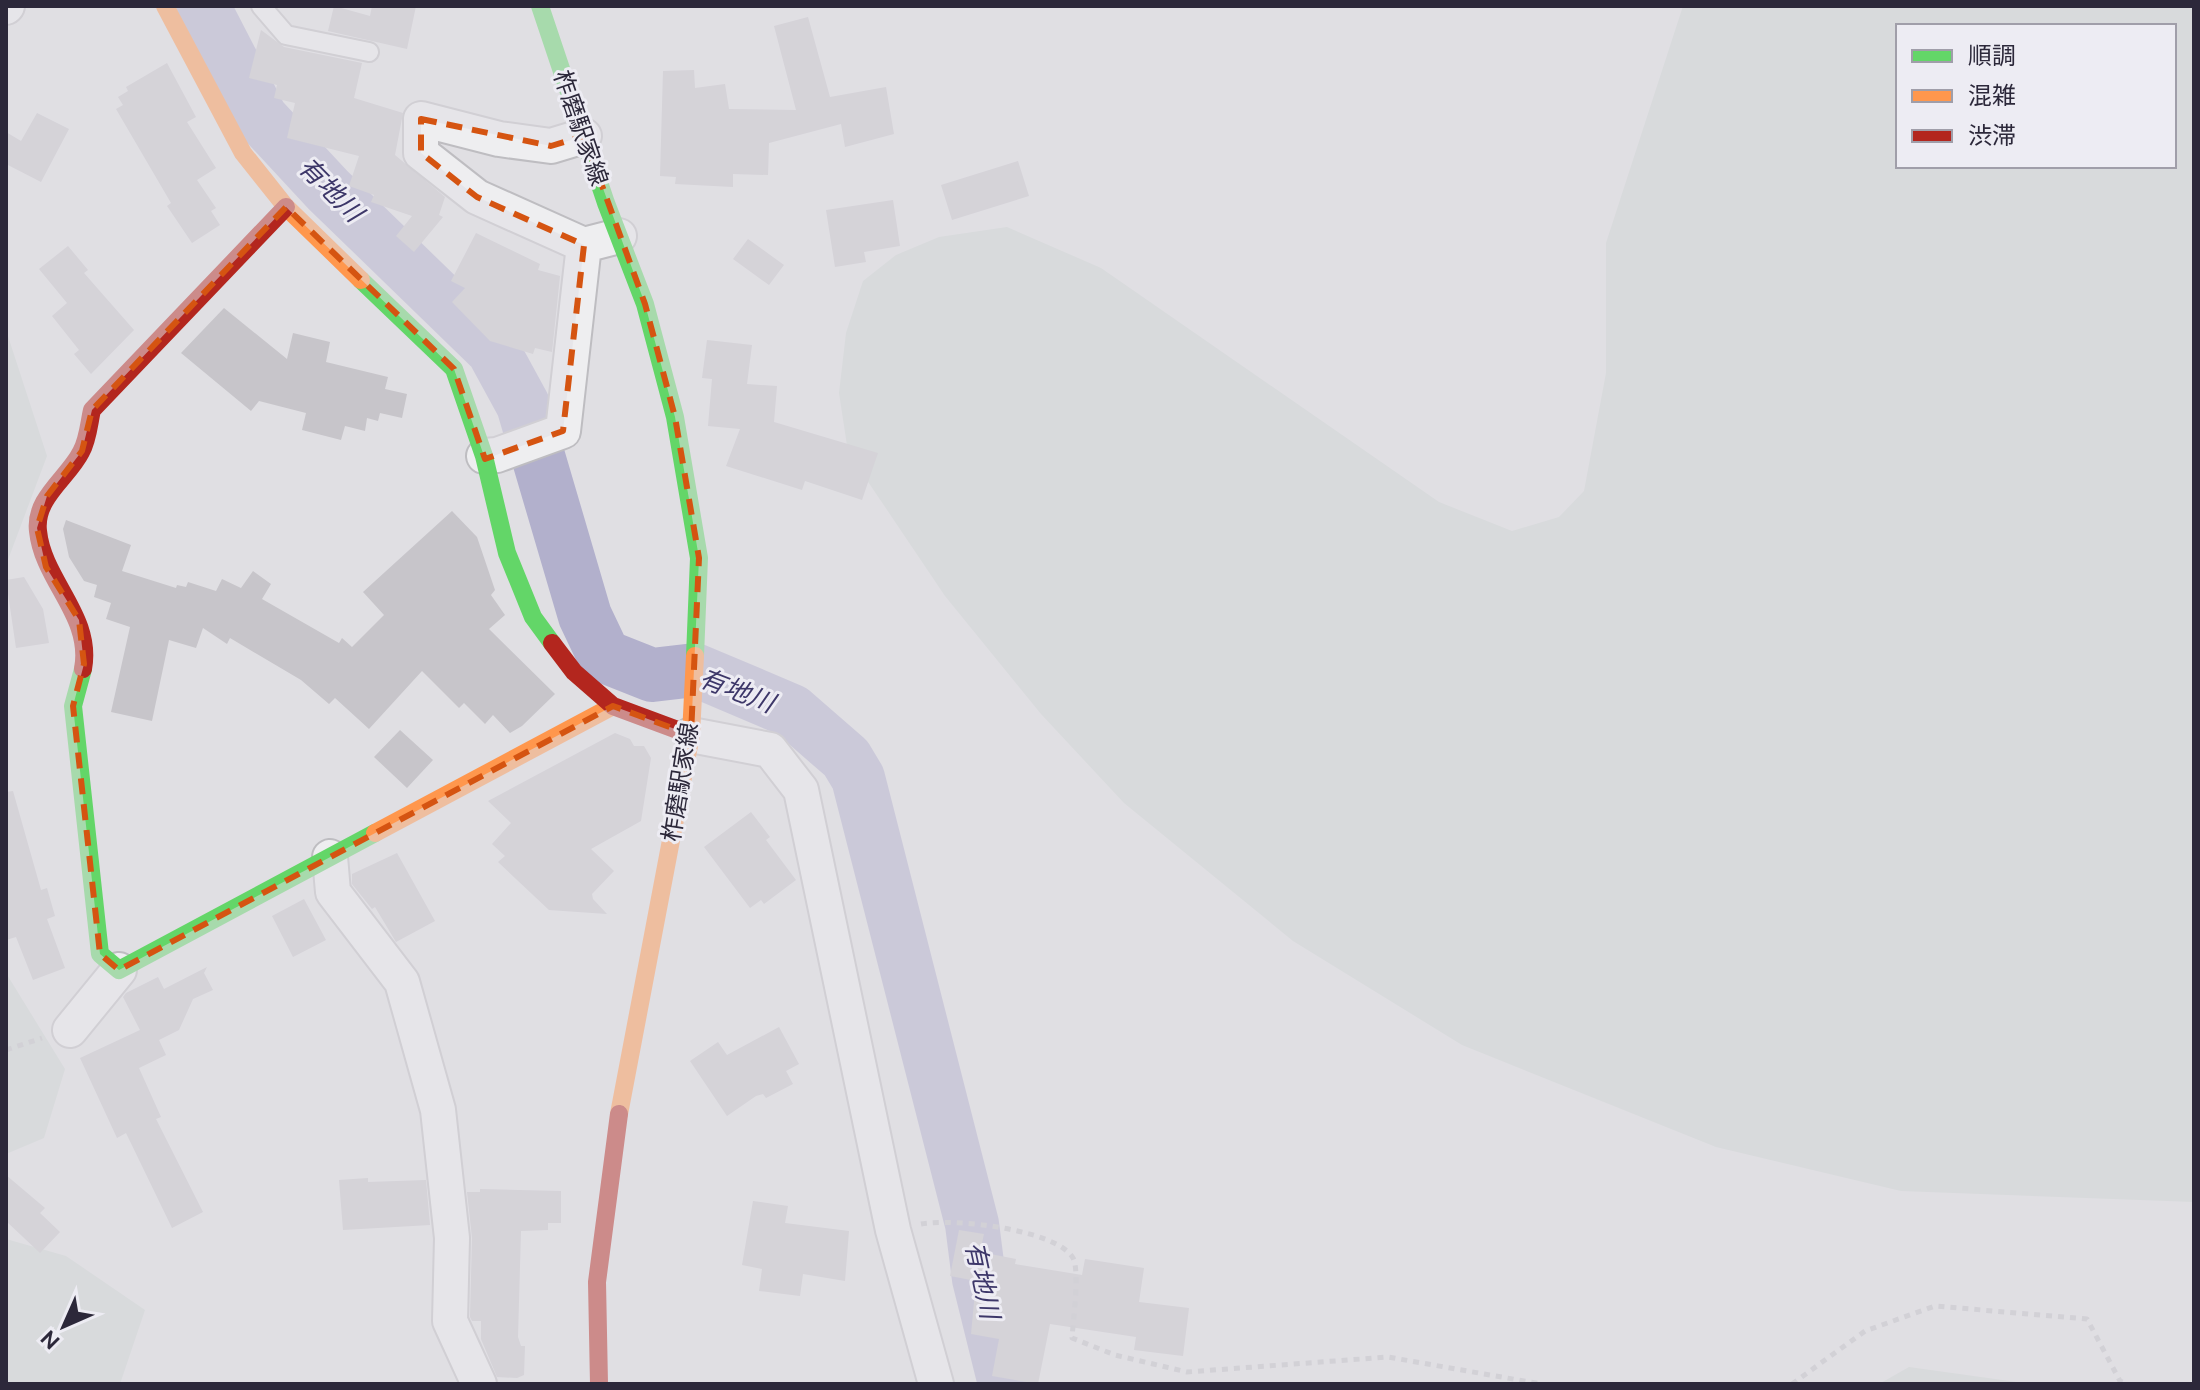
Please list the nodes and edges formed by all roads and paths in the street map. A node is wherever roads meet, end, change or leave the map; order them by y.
1 (165, 6) edge
2 (261, 6) edge
3 (540, 6) edge
4 (369, 52) dead end
5 (584, 136) junction
6 (286, 207) junction
7 (619, 236) junction
8 (584, 245) junction
9 (491, 456) junction
10 (613, 706) junction
11 (691, 724) junction
12 (330, 857) junction
13 (119, 970) junction
14 (70, 1030) dead end
15 (893, 1230) junction
16 (479, 1384) edge
17 (599, 1384) edge
18 (936, 1384) edge
19 (1541, 1384) edge
20 (1792, 1384) edge
21 (2127, 1384) edge

1 - 6 street
2 - 4 lane
3 - 5 street, 柞磨駅家線
5 - 7 street, 柞磨駅家線
5 - 8 street
6 - 9 street
6 - 13 street
7 - 8 street
7 - 11 street, 柞磨駅家線
8 - 9 street
9 - 10 street
10 - 11 street
10 - 12 street
11 - 15 street
11 - 17 street, 柞磨駅家線
12 - 13 street
12 - 16 street
13 - 14 street
15 - 18 street
15 - 19 path
20 - 21 path

